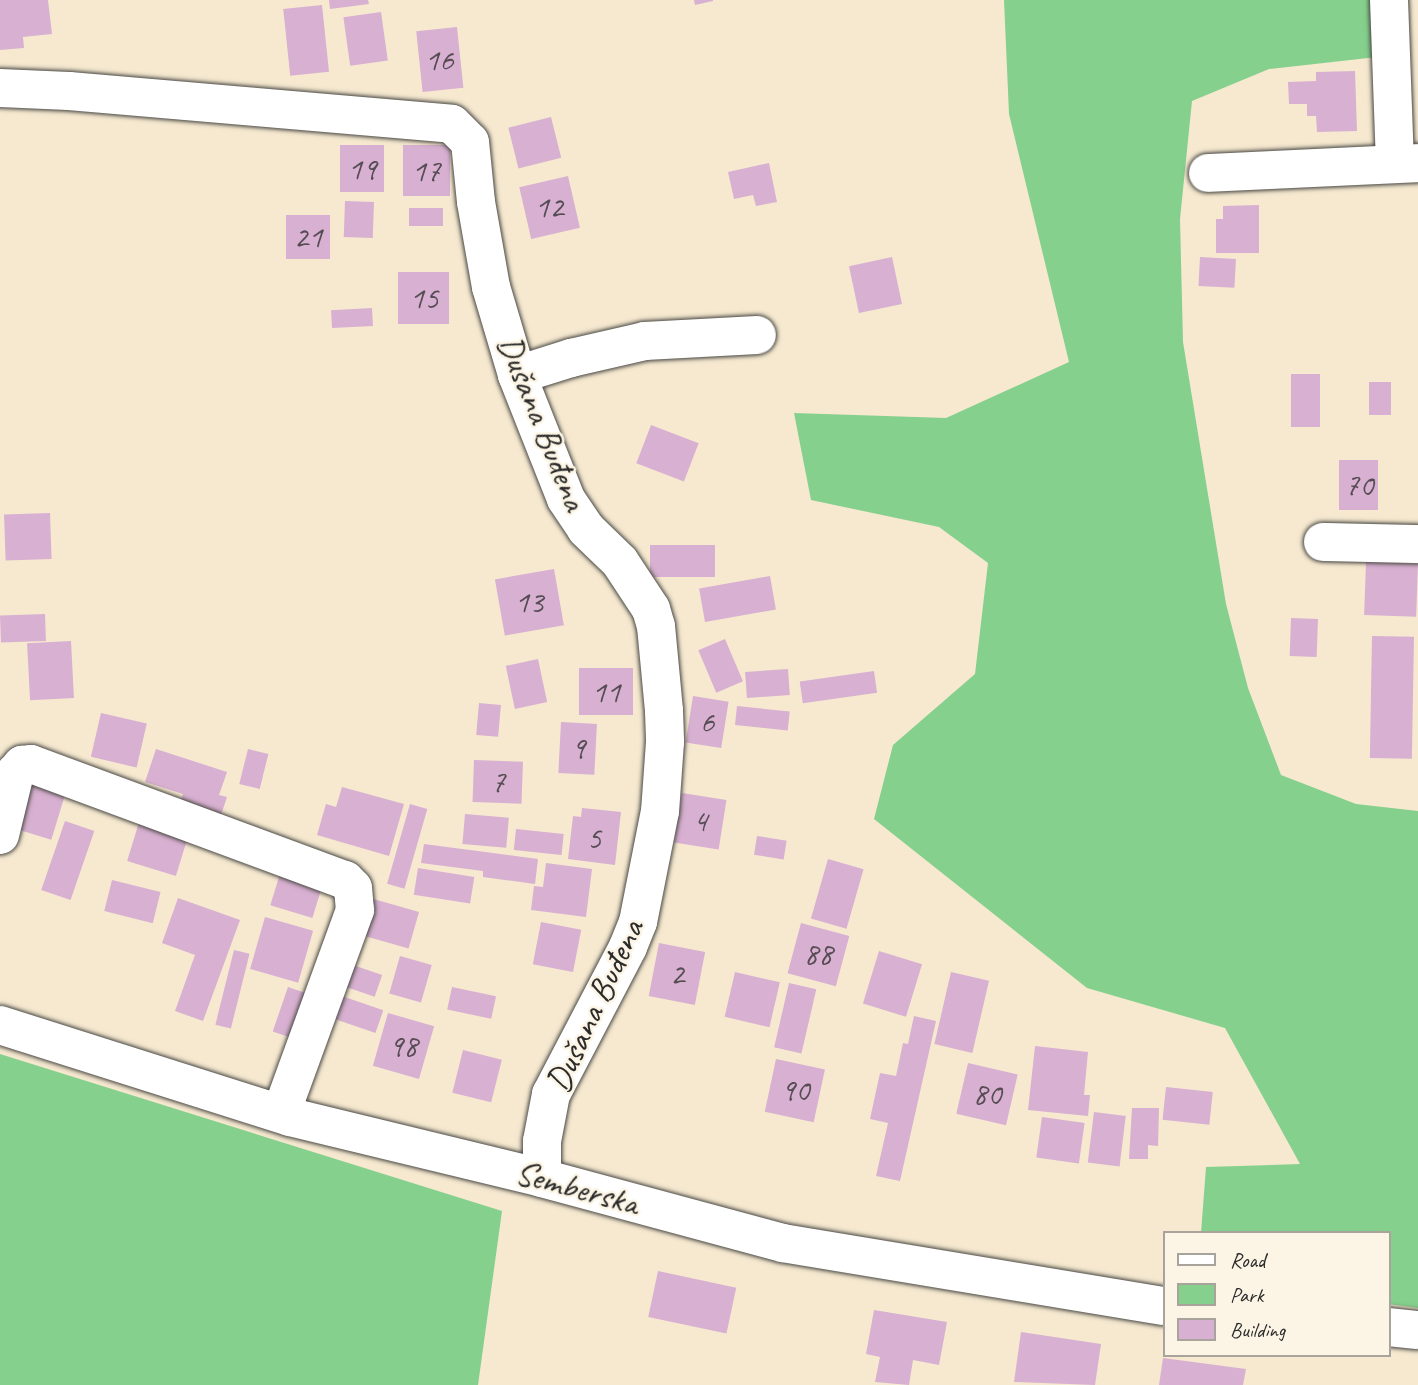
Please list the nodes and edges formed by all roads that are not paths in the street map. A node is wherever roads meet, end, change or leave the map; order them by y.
1 (1390, 0) edge
2 (0, 88) edge
3 (1407, 164) edge
4 (1208, 173) dead end
5 (757, 335) dead end
6 (517, 375) junction
7 (1323, 542) dead end
8 (1418, 544) edge
9 (0, 835) edge
10 (0, 1026) edge
11 (281, 1113) junction
12 (542, 1178) junction
13 (1162, 1306) edge
14 (1390, 1327) edge
15 (1418, 1331) edge

1 - 3 street
2 - 6 street, Dušana Buđena
3 - 4 street
5 - 6 street
6 - 12 street, Dušana Buđena
7 - 8 street
9 - 11 street
10 - 11 street, Semberska
11 - 12 street, Semberska
12 - 13 street, Semberska
14 - 15 street

